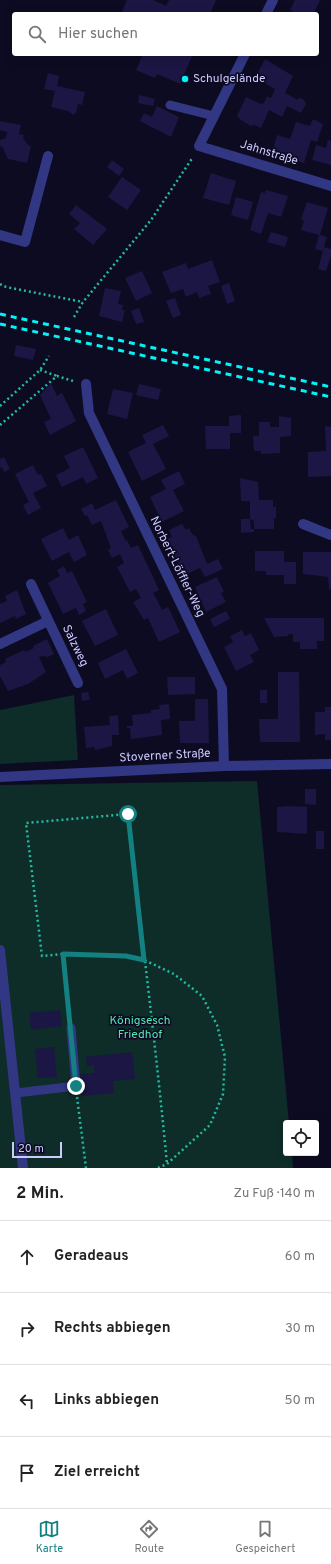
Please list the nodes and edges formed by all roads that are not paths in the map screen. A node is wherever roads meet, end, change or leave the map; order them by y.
1 (273, 0) edge
2 (267, 12) edge
3 (245, 56) edge
4 (170, 105) dead end
5 (214, 116) junction
6 (48, 156) dead end
7 (331, 186) edge
8 (0, 235) edge
9 (86, 384) road end
10 (303, 524) dead end
11 (331, 535) edge
12 (31, 584) dead end
13 (48, 621) junction
14 (0, 644) edge
15 (78, 683) dead end
16 (331, 764) edge
17 (224, 766) junction
18 (0, 777) edge
19 (0, 950) edge
20 (71, 1028) road end
21 (16, 1093) junction
22 (23, 1168) edge

1 - 2 street
3 - 5 street
4 - 5 lane
5 - 7 street, Jahnstraße
6 - 8 street
9 - 17 street, Norbert-Löffler-Weg
10 - 11 street
12 - 13 street, Salzweg
13 - 14 street, Salzweg
13 - 15 street, Salzweg
16 - 17 street, Stoverner Straße
17 - 18 street, Stoverner Straße
19 - 21 street
20 - 21 lane
21 - 22 street

